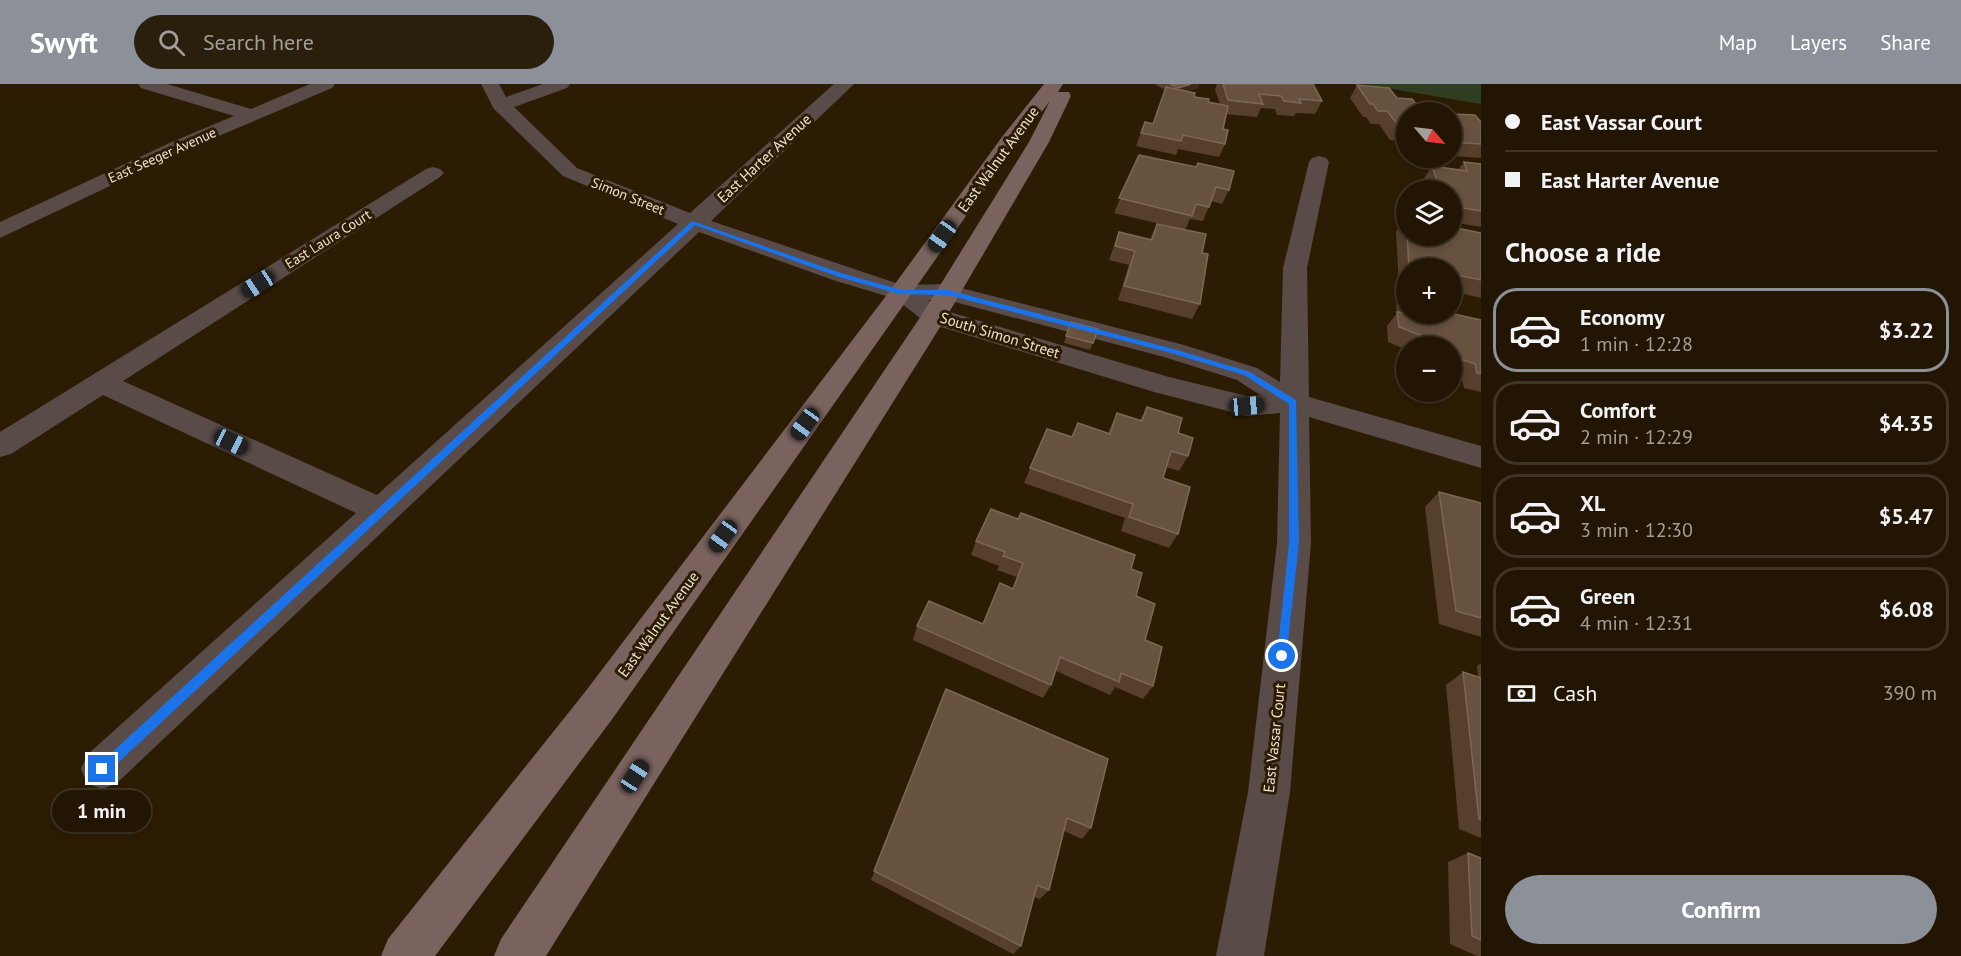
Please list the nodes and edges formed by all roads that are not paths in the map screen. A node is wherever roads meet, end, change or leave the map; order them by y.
1 (147, 84) edge
2 (326, 84) edge
3 (490, 84) edge
4 (561, 84) edge
5 (844, 84) edge
6 (1054, 84) edge
7 (1068, 84) edge
8 (501, 105) junction
9 (252, 115) junction
10 (1318, 162) dead end
11 (433, 173) dead end
12 (694, 223) junction
13 (0, 231) edge
14 (901, 293) junction
15 (941, 304) junction
16 (102, 383) junction
17 (1293, 402) junction
18 (0, 446) edge
19 (1481, 457) edge
20 (382, 511) junction
21 (102, 769) dead end
22 (405, 956) edge
23 (518, 956) edge
24 (1240, 956) edge

1 - 9 street
2 - 9 street, East Seeger Avenue
3 - 8 street, Simon Street
4 - 8 street
5 - 12 street, East Harter Avenue
6 - 14 main road, East Walnut Avenue
7 - 15 main road, East Walnut Avenue
8 - 12 street, Simon Street
9 - 13 street, East Seeger Avenue
10 - 17 street, East Vassar Court
11 - 16 street, East Laura Court
12 - 14 street, Simon Street
12 - 20 street, East Harter Avenue
14 - 15 street, South Simon Street
14 - 22 main road, East Walnut Avenue
15 - 17 street, South Simon Street
15 - 23 main road, East Walnut Avenue
16 - 18 street, East Laura Court
16 - 20 street
17 - 19 street, South Simon Street
17 - 24 street, East Vassar Court
20 - 21 street, East Harter Avenue

